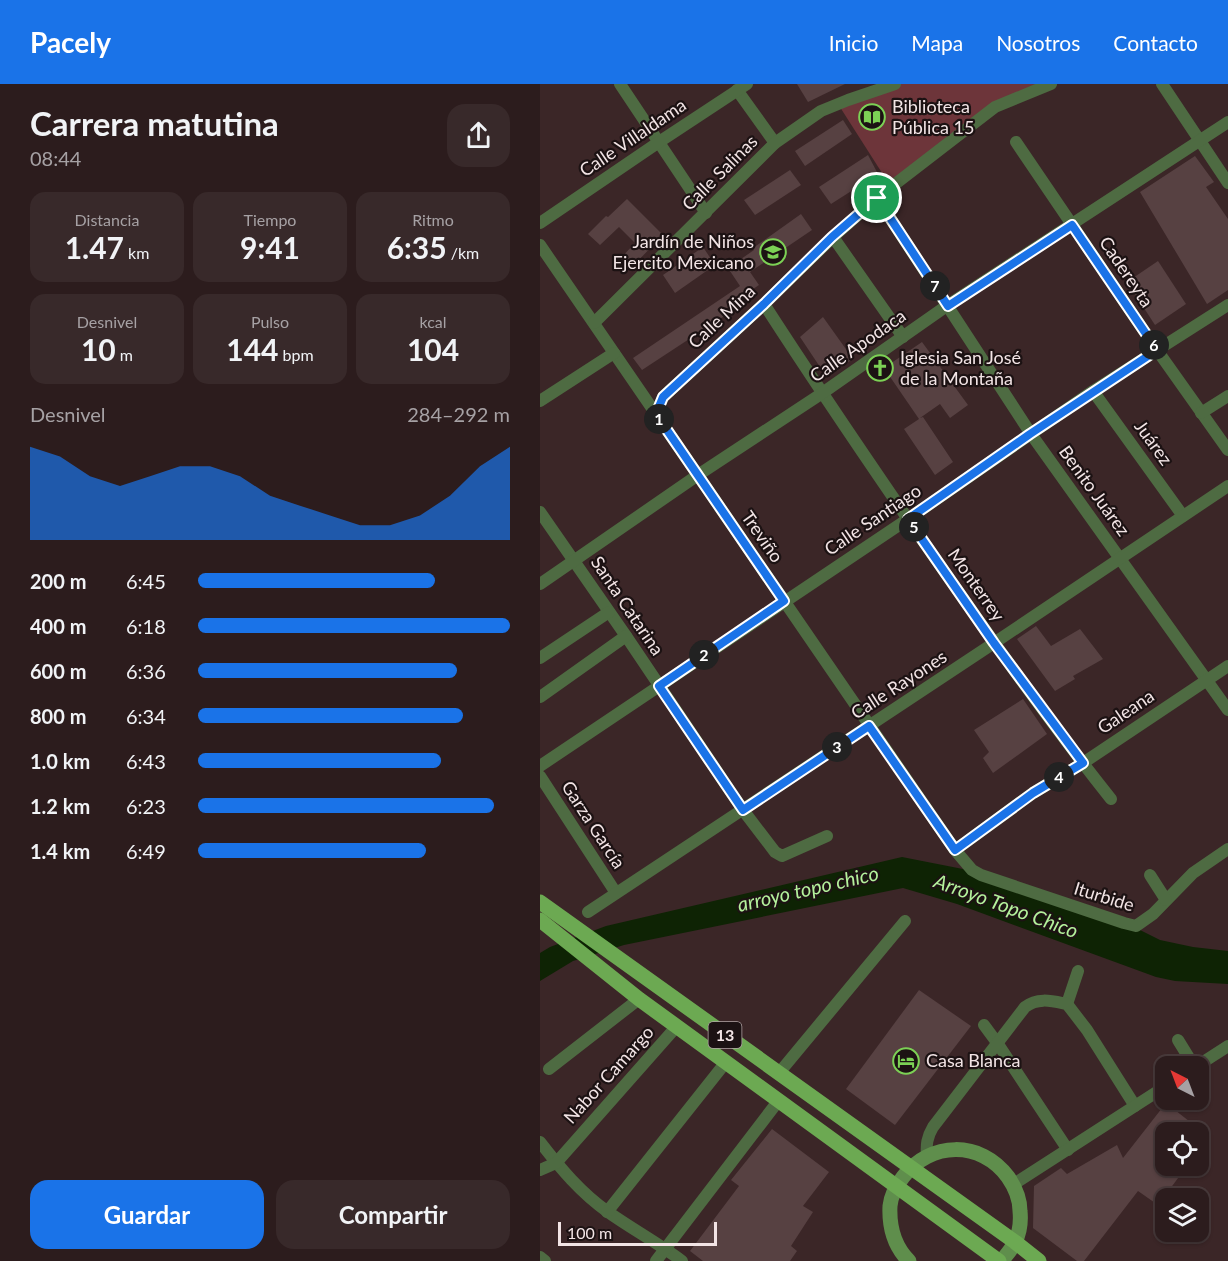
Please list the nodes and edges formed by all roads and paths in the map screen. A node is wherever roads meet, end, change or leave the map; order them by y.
1 (620, 84) edge
2 (895, 84) edge
3 (1051, 84) edge
4 (1162, 84) edge
5 (742, 87) edge
6 (1228, 122) edge
7 (1199, 141) junction
8 (658, 142) junction
9 (1016, 142) dead end
10 (775, 143) junction
11 (1228, 183) edge
12 (877, 198) junction
13 (706, 213) junction
14 (540, 223) edge
15 (1072, 225) junction
16 (832, 237) junction
17 (540, 245) edge
18 (764, 304) junction
19 (1228, 305) edge
20 (948, 306) junction
21 (594, 323) junction
22 (903, 337) junction
23 (1157, 350) junction
24 (614, 353) junction
25 (1094, 391) junction
26 (821, 394) junction
27 (1228, 396) edge
28 (540, 401) edge
29 (1201, 413) junction
30 (656, 414) junction
31 (1030, 434) junction
32 (1228, 450) edge
33 (698, 476) junction
34 (1228, 486) edge
35 (540, 512) edge
36 (1183, 516) junction
37 (908, 519) junction
38 (1120, 558) junction
39 (574, 561) junction
40 (540, 584) edge
41 (784, 601) junction
42 (609, 612) junction
43 (626, 636) junction
44 (994, 643) junction
45 (540, 658) edge
46 (1228, 666) edge
47 (1207, 680) junction
48 (659, 686) junction
49 (540, 697) edge
50 (1228, 710) edge
51 (869, 726) junction
52 (1083, 763) junction
53 (540, 766) edge
54 (540, 776) edge
55 (1111, 799) dead end
56 (743, 810) junction
57 (827, 836) dead end
58 (1228, 849) edge
59 (955, 850) junction
60 (1150, 875) dead end
61 (616, 893) junction
62 (1166, 900) junction
63 (540, 902) edge
64 (588, 912) dead end
65 (540, 920) edge
66 (905, 921) dead end
67 (1078, 972) dead end
68 (639, 999) junction
69 (1067, 1004) junction
70 (984, 1025) dead end
71 (677, 1026) junction
72 (1178, 1040) dead end
73 (998, 1044) junction
74 (1228, 1046) edge
75 (1188, 1056) edge
76 (1209, 1058) edge
77 (726, 1062) junction
78 (549, 1069) dead end
79 (779, 1073) junction
80 (1155, 1093) edge
81 (779, 1100) junction
82 (1136, 1106) junction
83 (540, 1142) edge
84 (1068, 1150) junction
85 (927, 1156) junction
86 (556, 1163) junction
87 (910, 1167) junction
88 (540, 1170) edge
89 (1014, 1184) junction
90 (897, 1185) junction
91 (607, 1212) junction
92 (1015, 1242) junction
93 (665, 1248) junction
94 (540, 1257) edge
95 (545, 1261) edge
96 (656, 1261) edge
97 (682, 1261) edge
98 (909, 1261) edge
99 (1000, 1261) edge
100 (1039, 1261) edge

1 - 8 street
2 - 10 street, Calle Salinas
3 - 12 street, Calle Mina
4 - 7 street
5 - 8 street, Calle Villaldama
5 - 10 street
6 - 7 street, Calle Apodaca
7 - 11 street
7 - 15 street, Calle Apodaca
8 - 13 street
8 - 14 street, Calle Villaldama
9 - 15 street, Cadereyta
10 - 13 street, Calle Salinas
12 - 16 street, Calle Mina
12 - 20 street, Benito Juárez
13 - 21 street, Calle Salinas
15 - 20 street, Calle Apodaca
15 - 23 street, Cadereyta
16 - 18 street, Calle Mina
16 - 22 street
17 - 21 street, Treviño
18 - 26 street, Monterrey
18 - 30 street, Calle Mina
19 - 23 street, Calle Santiago
20 - 22 street, Calle Apodaca
20 - 31 street, Benito Juárez
21 - 24 street, Treviño
22 - 26 street, Calle Apodaca
23 - 25 street, Calle Santiago
23 - 29 street, Cadereyta
24 - 28 street
24 - 30 street, Treviño
25 - 31 street, Calle Santiago
25 - 36 street, Juárez
26 - 33 street, Calle Apodaca
26 - 37 street, Monterrey
27 - 29 street
29 - 32 street, Cadereyta
30 - 33 street, Treviño
31 - 37 street, Calle Santiago
31 - 38 street, Benito Juárez
33 - 39 street, Calle Apodaca
33 - 41 street, Treviño
34 - 36 street, Calle Rayones
35 - 39 street, Santa Catarina
36 - 38 street, Calle Rayones
37 - 41 street, Calle Santiago
37 - 44 street, Monterrey
38 - 44 street, Calle Rayones
38 - 47 street, Benito Juárez
39 - 40 street, Calle Apodaca
39 - 42 street, Santa Catarina
41 - 48 street, Calle Santiago
41 - 51 street, Treviño
42 - 43 street, Santa Catarina
42 - 45 street
43 - 48 street, Santa Catarina
43 - 49 street
44 - 51 street, Calle Rayones
44 - 52 street, Monterrey
46 - 47 street, Galeana
47 - 50 street, Benito Juárez
47 - 52 street, Galeana
48 - 53 street, Calle Santiago
48 - 56 street, Santa Catarina
51 - 56 street, Calle Rayones
51 - 59 street, Treviño
52 - 55 street, Monterrey
52 - 59 street, Galeana
54 - 61 street, Garza García
56 - 57 street, Santa Catarina
56 - 61 street, Calle Rayones
58 - 62 street, Iturbide
59 - 62 street, Iturbide
60 - 62 street
61 - 64 street, Calle Rayones
63 - 79 main road, 13
65 - 68 main road, 13
66 - 79 street
67 - 69 street
68 - 71 main road, 13
68 - 78 street
69 - 73 street
69 - 82 street
70 - 73 street
71 - 77 main road, 13
71 - 86 street, Nabor Camargo
72 - 75 street
73 - 84 street
73 - 85 street
74 - 76 street
77 - 81 main road, 13
77 - 91 street
79 - 87 main road, 13
80 - 82 street
81 - 90 main road, 13
81 - 93 street
82 - 84 street
83 - 86 street
84 - 89 street
85 - 87 street, 13
85 - 89 street, 13
86 - 88 street, Nabor Camargo
86 - 91 street
87 - 90 street, 13
87 - 92 main road, 13
89 - 92 street, 13
90 - 98 street, 13
90 - 99 main road, 13
91 - 93 street
92 - 99 street, 13
92 - 100 main road, 13
93 - 96 street
93 - 97 street
94 - 95 street

